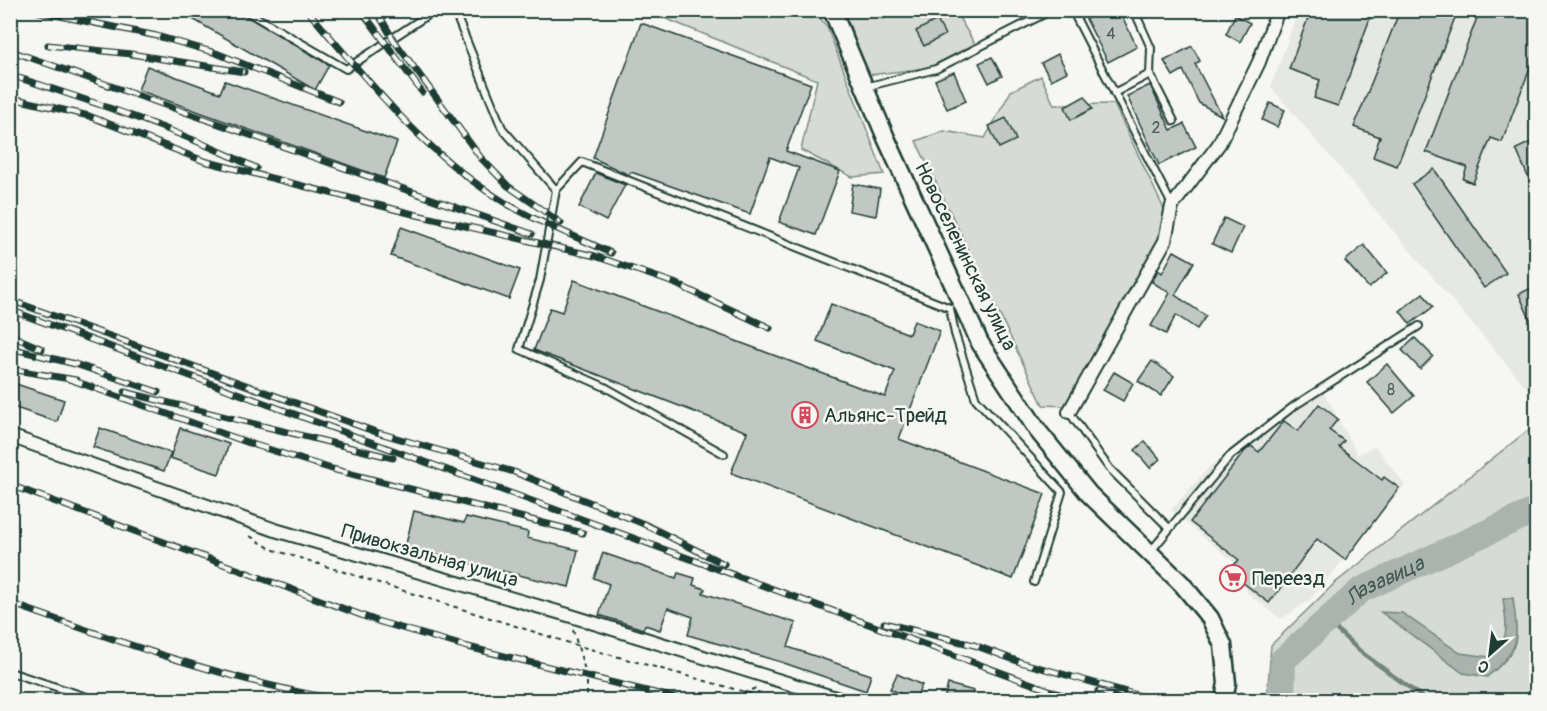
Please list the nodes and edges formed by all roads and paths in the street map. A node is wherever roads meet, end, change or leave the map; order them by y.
1 (244, 10) edge
2 (435, 10) edge
3 (454, 10) edge
4 (832, 10) edge
5 (1052, 10) edge
6 (1134, 10) edge
7 (1278, 10) edge
8 (1073, 11) edge
9 (1150, 74) junction
10 (864, 87) junction
11 (1114, 93) junction
12 (1174, 121) dead end
13 (556, 190) junction
14 (1172, 206) junction
15 (1419, 326) dead end
16 (1069, 412) joint
17 (10, 436) edge
18 (724, 454) dead end
19 (1169, 528) junction
20 (246, 534) dead end
21 (1148, 554) junction
22 (1034, 582) dead end
23 (568, 615) junction
24 (579, 646) junction
25 (10, 672) edge
26 (776, 679) junction
27 (1239, 689) dead end
28 (746, 692) junction
29 (96, 700) edge
30 (587, 700) edge
31 (726, 700) edge
32 (774, 700) edge
33 (842, 700) edge
34 (1224, 700) edge
35 (1245, 700) edge

1 - 2 lane
3 - 13 lane
4 - 10 main road, Новоселенинская улица
5 - 10 lane
6 - 9 lane
7 - 14 street
8 - 11 lane
9 - 11 lane
9 - 12 lane
10 - 21 main road, Новоселенинская улица
11 - 14 lane
13 - 18 lane
13 - 22 lane
14 - 16 street
15 - 19 lane
16 - 19 lane
17 - 23 street, Привокзальная улица
19 - 21 lane
20 - 24 path
21 - 34 main road, Новоселенинская улица
23 - 24 path
23 - 26 street, Привокзальная улица
24 - 28 path
24 - 30 path
25 - 29 lane
26 - 28 path
26 - 33 street, Привокзальная улица
27 - 35 path
28 - 31 path
28 - 32 path

